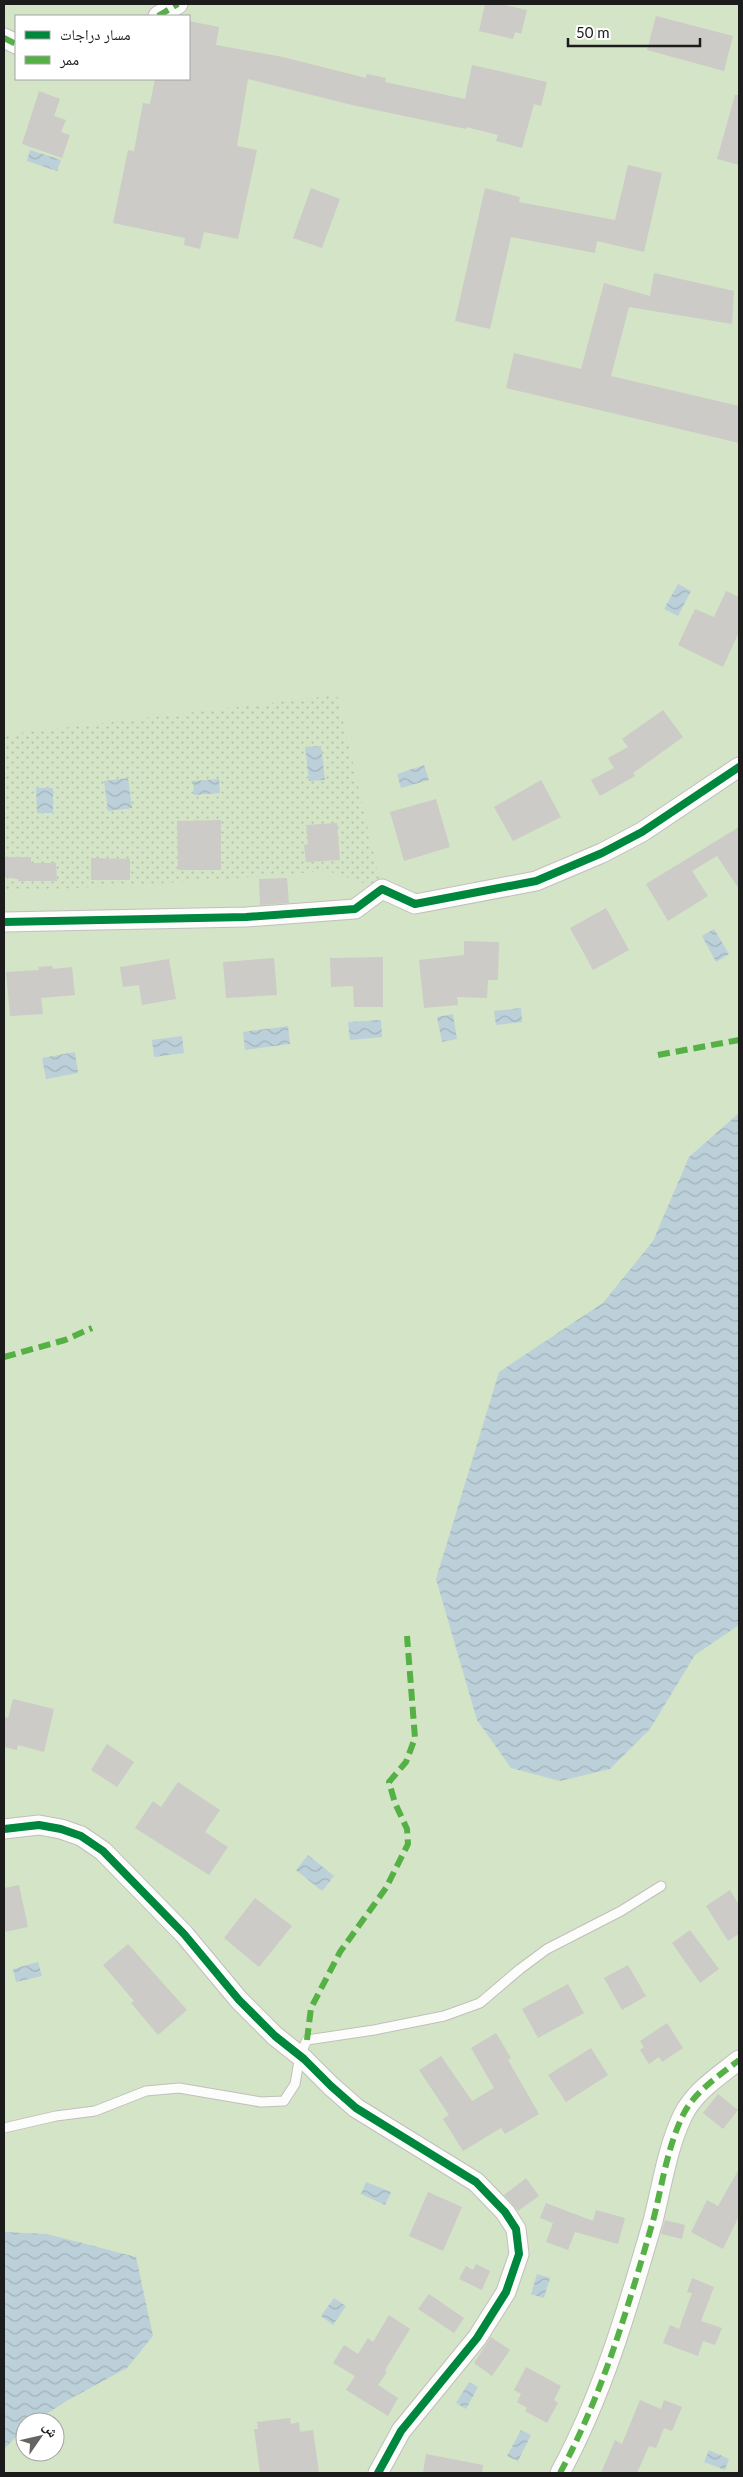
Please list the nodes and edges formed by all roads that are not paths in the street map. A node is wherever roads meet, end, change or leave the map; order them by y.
1 (178, 4) edge
2 (160, 15) edge
3 (739, 767) edge
4 (4, 922) edge
5 (4, 1829) edge
6 (661, 1886) dead end
7 (300, 2055) junction
8 (739, 2060) edge
9 (4, 2128) edge
10 (378, 2473) edge
11 (560, 2473) edge

1 - 2 street
3 - 4 street
5 - 7 street
6 - 7 lane
7 - 9 lane
7 - 10 street
8 - 11 street

